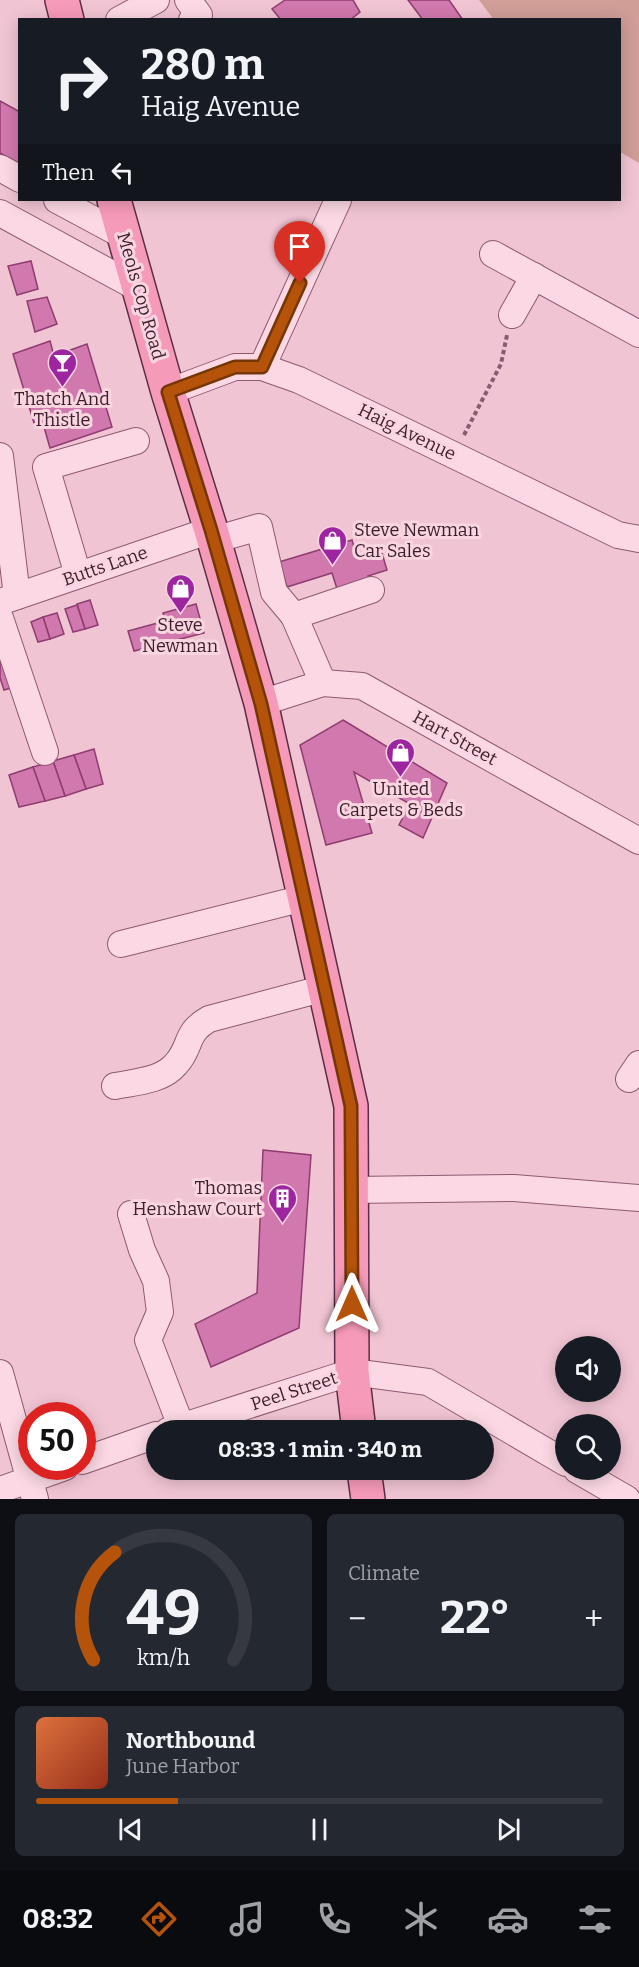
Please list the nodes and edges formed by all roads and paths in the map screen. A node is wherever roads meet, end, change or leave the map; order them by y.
1 (62, 0) edge
2 (156, 0) edge
3 (188, 0) edge
4 (66, 18) edge
5 (123, 18) edge
6 (195, 18) edge
7 (0, 168) edge
8 (18, 178) edge
9 (59, 201) edge
10 (114, 201) edge
11 (338, 201) edge
12 (0, 213) edge
13 (124, 236) junction
14 (494, 254) dead end
15 (534, 276) junction
16 (138, 288) junction
17 (512, 315) joint
18 (639, 334) edge
19 (262, 367) junction
20 (168, 392) junction
21 (136, 441) dead end
22 (454, 454) junction
23 (0, 456) edge
24 (212, 535) junction
25 (639, 539) edge
26 (78, 575) junction
27 (371, 590) dead end
28 (8, 599) edge
29 (294, 616) junction
30 (0, 618) edge
31 (323, 683) junction
32 (261, 704) junction
33 (45, 752) dead end
34 (639, 841) edge
35 (304, 898) junction
36 (121, 944) dead end
37 (325, 988) junction
38 (115, 1086) dead end
39 (351, 1190) junction
40 (639, 1198) edge
41 (131, 1214) dead end
42 (352, 1372) junction
43 (0, 1373) edge
44 (172, 1420) edge
45 (203, 1420) edge
46 (359, 1420) edge
47 (146, 1439) edge
48 (96, 1456) edge
49 (555, 1457) edge
50 (46, 1480) edge
51 (365, 1480) edge
52 (594, 1480) edge
53 (33, 1489) edge
54 (0, 1490) edge
55 (368, 1499) edge
56 (627, 1499) edge

1 - 4 main road
2 - 5 street
3 - 6 street
7 - 8 street
9 - 13 street
10 - 13 main road, Meols Cop Road
11 - 19 street
12 - 16 street
13 - 16 main road, Meols Cop Road
14 - 15 street
15 - 17 street
15 - 18 street
16 - 20 main road, Meols Cop Road
17 - 22 path
19 - 20 street, Haig Avenue
19 - 22 street, Haig Avenue
20 - 24 main road, Meols Cop Road
21 - 26 street
22 - 25 street, Haig Avenue
23 - 28 street
24 - 26 street, Butts Lane
24 - 29 street, Butts Lane
24 - 32 main road, Meols Cop Road
26 - 28 street, Butts Lane
27 - 29 street
29 - 31 street
30 - 33 street
31 - 32 street, Hart Street
31 - 34 street, Hart Street
32 - 35 main road, Meols Cop Road
35 - 36 street
35 - 37 main road, Meols Cop Road
37 - 38 street
37 - 39 main road, Meols Cop Road
39 - 40 street
39 - 42 main road, Meols Cop Road
41 - 44 street
42 - 45 street, Peel Street
42 - 46 main road, Meols Cop Road
42 - 49 street
43 - 53 street
47 - 48 street
50 - 53 street
51 - 55 main road
52 - 56 street
53 - 54 street

